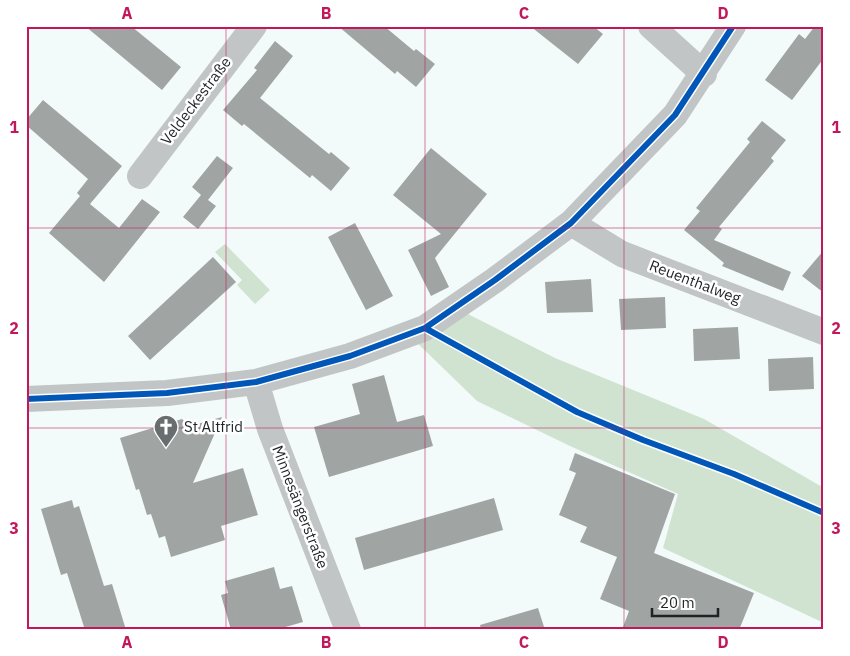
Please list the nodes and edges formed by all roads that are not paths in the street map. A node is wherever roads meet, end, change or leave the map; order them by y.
1 (254, 26) edge
2 (651, 26) edge
3 (733, 26) edge
4 (704, 74) junction
5 (140, 176) dead end
6 (570, 223) junction
7 (824, 332) edge
8 (256, 382) junction
9 (26, 399) edge
10 (348, 630) edge

1 - 5 street, Veldeckestraße
2 - 4 street
3 - 4 street
4 - 6 street
6 - 7 street, Reuenthalweg
6 - 8 street
8 - 9 street
8 - 10 street, Minnesängerstraße

